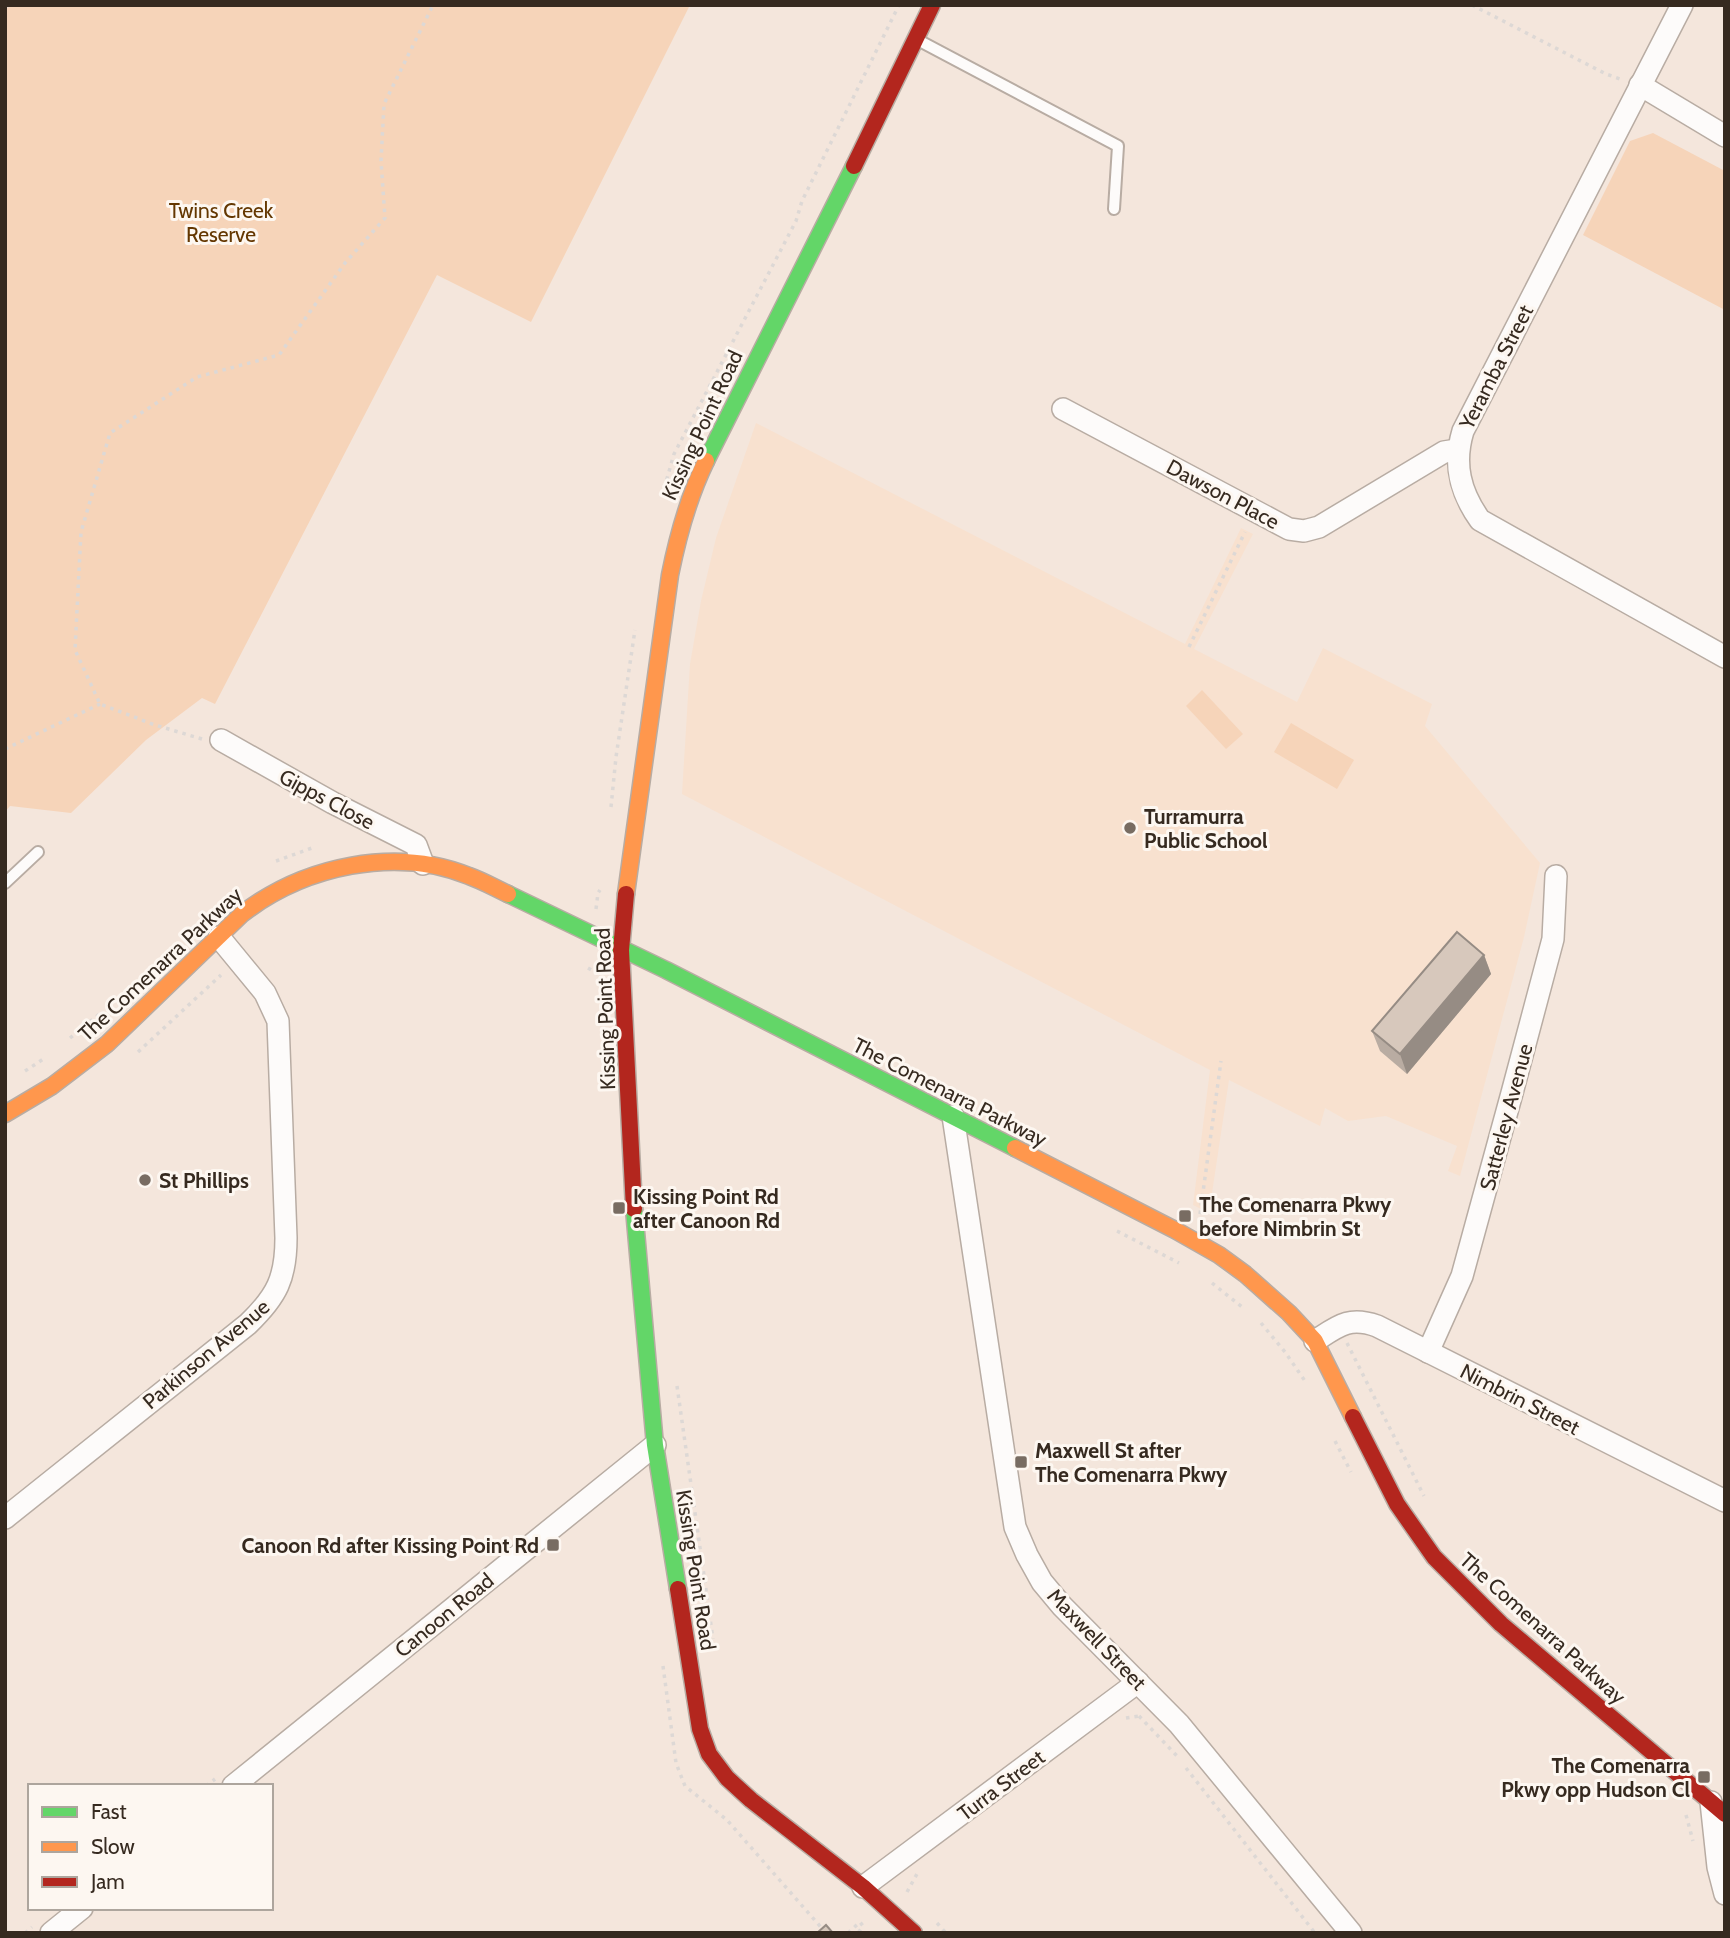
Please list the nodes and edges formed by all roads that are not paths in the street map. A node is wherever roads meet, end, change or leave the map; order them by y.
1 (932, 5) edge
2 (1682, 5) edge
3 (914, 38) junction
4 (1640, 85) junction
5 (1725, 136) edge
6 (1114, 209) dead end
7 (1063, 409) dead end
8 (1457, 450) junction
9 (1725, 657) edge
10 (221, 740) road end
11 (38, 852) dead end
12 (423, 864) junction
13 (1556, 876) dead end
14 (5, 883) edge
15 (219, 937) junction
16 (621, 950) junction
17 (5, 1114) edge
18 (953, 1116) junction
19 (1315, 1341) junction
20 (1428, 1352) junction
21 (655, 1445) junction
22 (1725, 1501) edge
23 (5, 1518) edge
24 (1138, 1682) junction
25 (235, 1784) edge
26 (1718, 1808) edge
27 (863, 1887) junction
28 (1725, 1894) edge
29 (80, 1910) edge
30 (51, 1933) edge
31 (914, 1933) edge
32 (1350, 1933) edge

1 - 3 main road, Kissing Point Road
2 - 4 street, Yeramba Street
3 - 6 lane
3 - 16 main road, Kissing Point Road
4 - 5 street
4 - 8 street, Yeramba Street
7 - 8 street, Dawson Place
8 - 9 street, Yeramba Street
10 - 12 street, Gipps Close
11 - 14 lane
12 - 15 main road, The Comenarra Parkway
12 - 16 main road, The Comenarra Parkway
13 - 20 street, Satterley Avenue
15 - 17 main road, The Comenarra Parkway
15 - 23 street, Parkinson Avenue
16 - 18 main road, The Comenarra Parkway
16 - 21 main road, Kissing Point Road
18 - 19 main road, The Comenarra Parkway
18 - 24 street, Maxwell Street
19 - 20 street, Nimbrin Street
19 - 26 main road, The Comenarra Parkway
20 - 22 street, Nimbrin Street
21 - 25 street, Canoon Road
21 - 27 main road, Kissing Point Road
24 - 27 street, Turra Street
24 - 32 street, Maxwell Street
26 - 28 street
27 - 31 main road, Kissing Point Road
29 - 30 street

